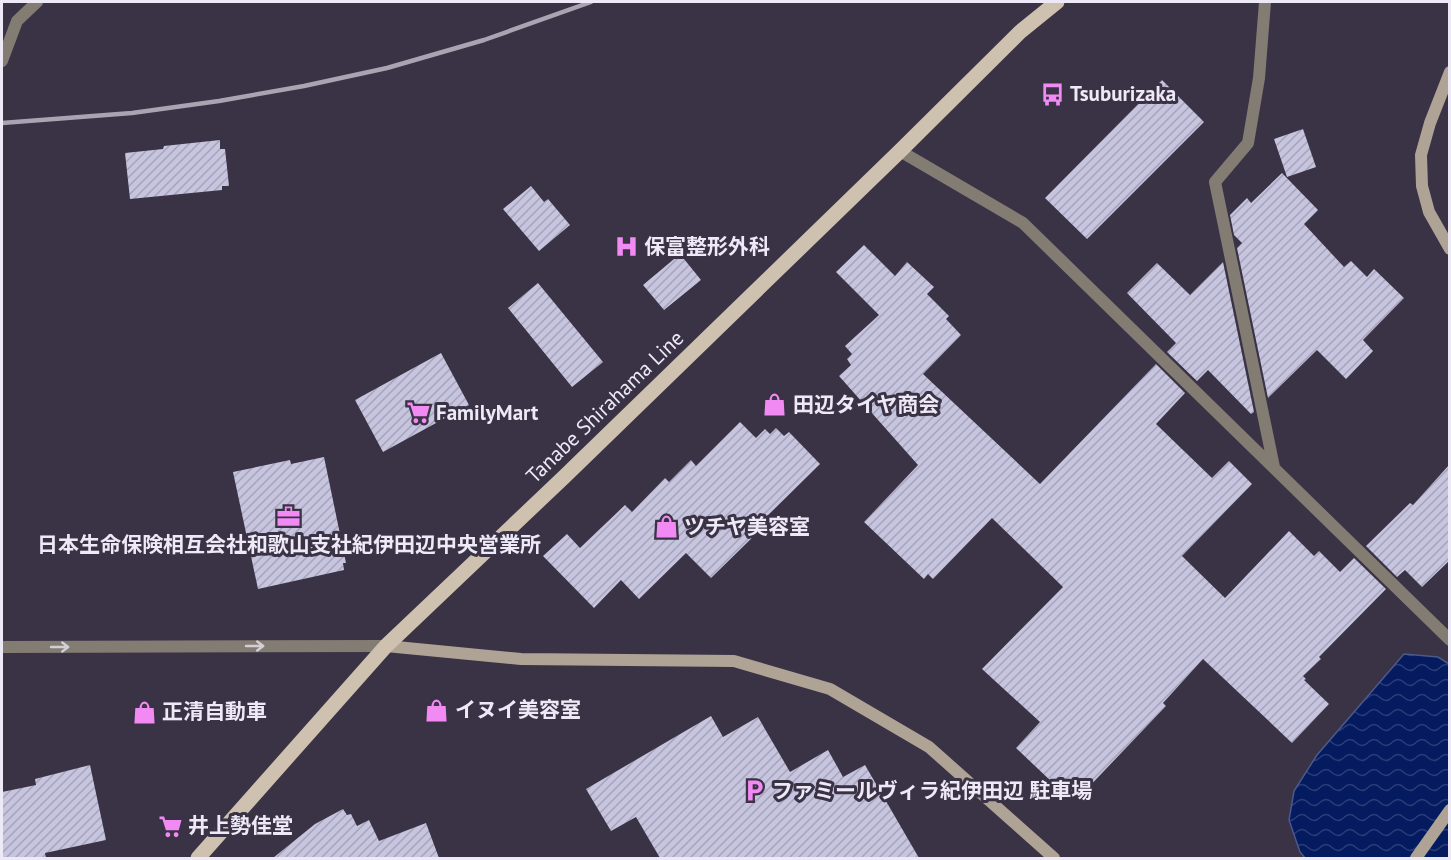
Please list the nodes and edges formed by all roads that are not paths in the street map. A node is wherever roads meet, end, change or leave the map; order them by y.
1 (37, 2) edge
2 (1057, 2) edge
3 (1265, 2) edge
4 (2, 61) edge
5 (1449, 72) edge
6 (900, 151) junction
7 (1449, 249) edge
8 (1274, 467) junction
9 (1449, 640) edge
10 (386, 646) junction
11 (2, 647) edge
12 (1449, 810) edge
13 (198, 858) edge
14 (1054, 858) edge
15 (1416, 858) edge

1 - 4 street
2 - 6 main road, Tanabe Shirahama Line
3 - 8 street
5 - 7 street
6 - 8 street
6 - 10 main road, Tanabe Shirahama Line
8 - 9 street
11 -> 10 street
10 - 13 main road, Tanabe Shirahama Line
10 - 14 street
12 - 15 street

